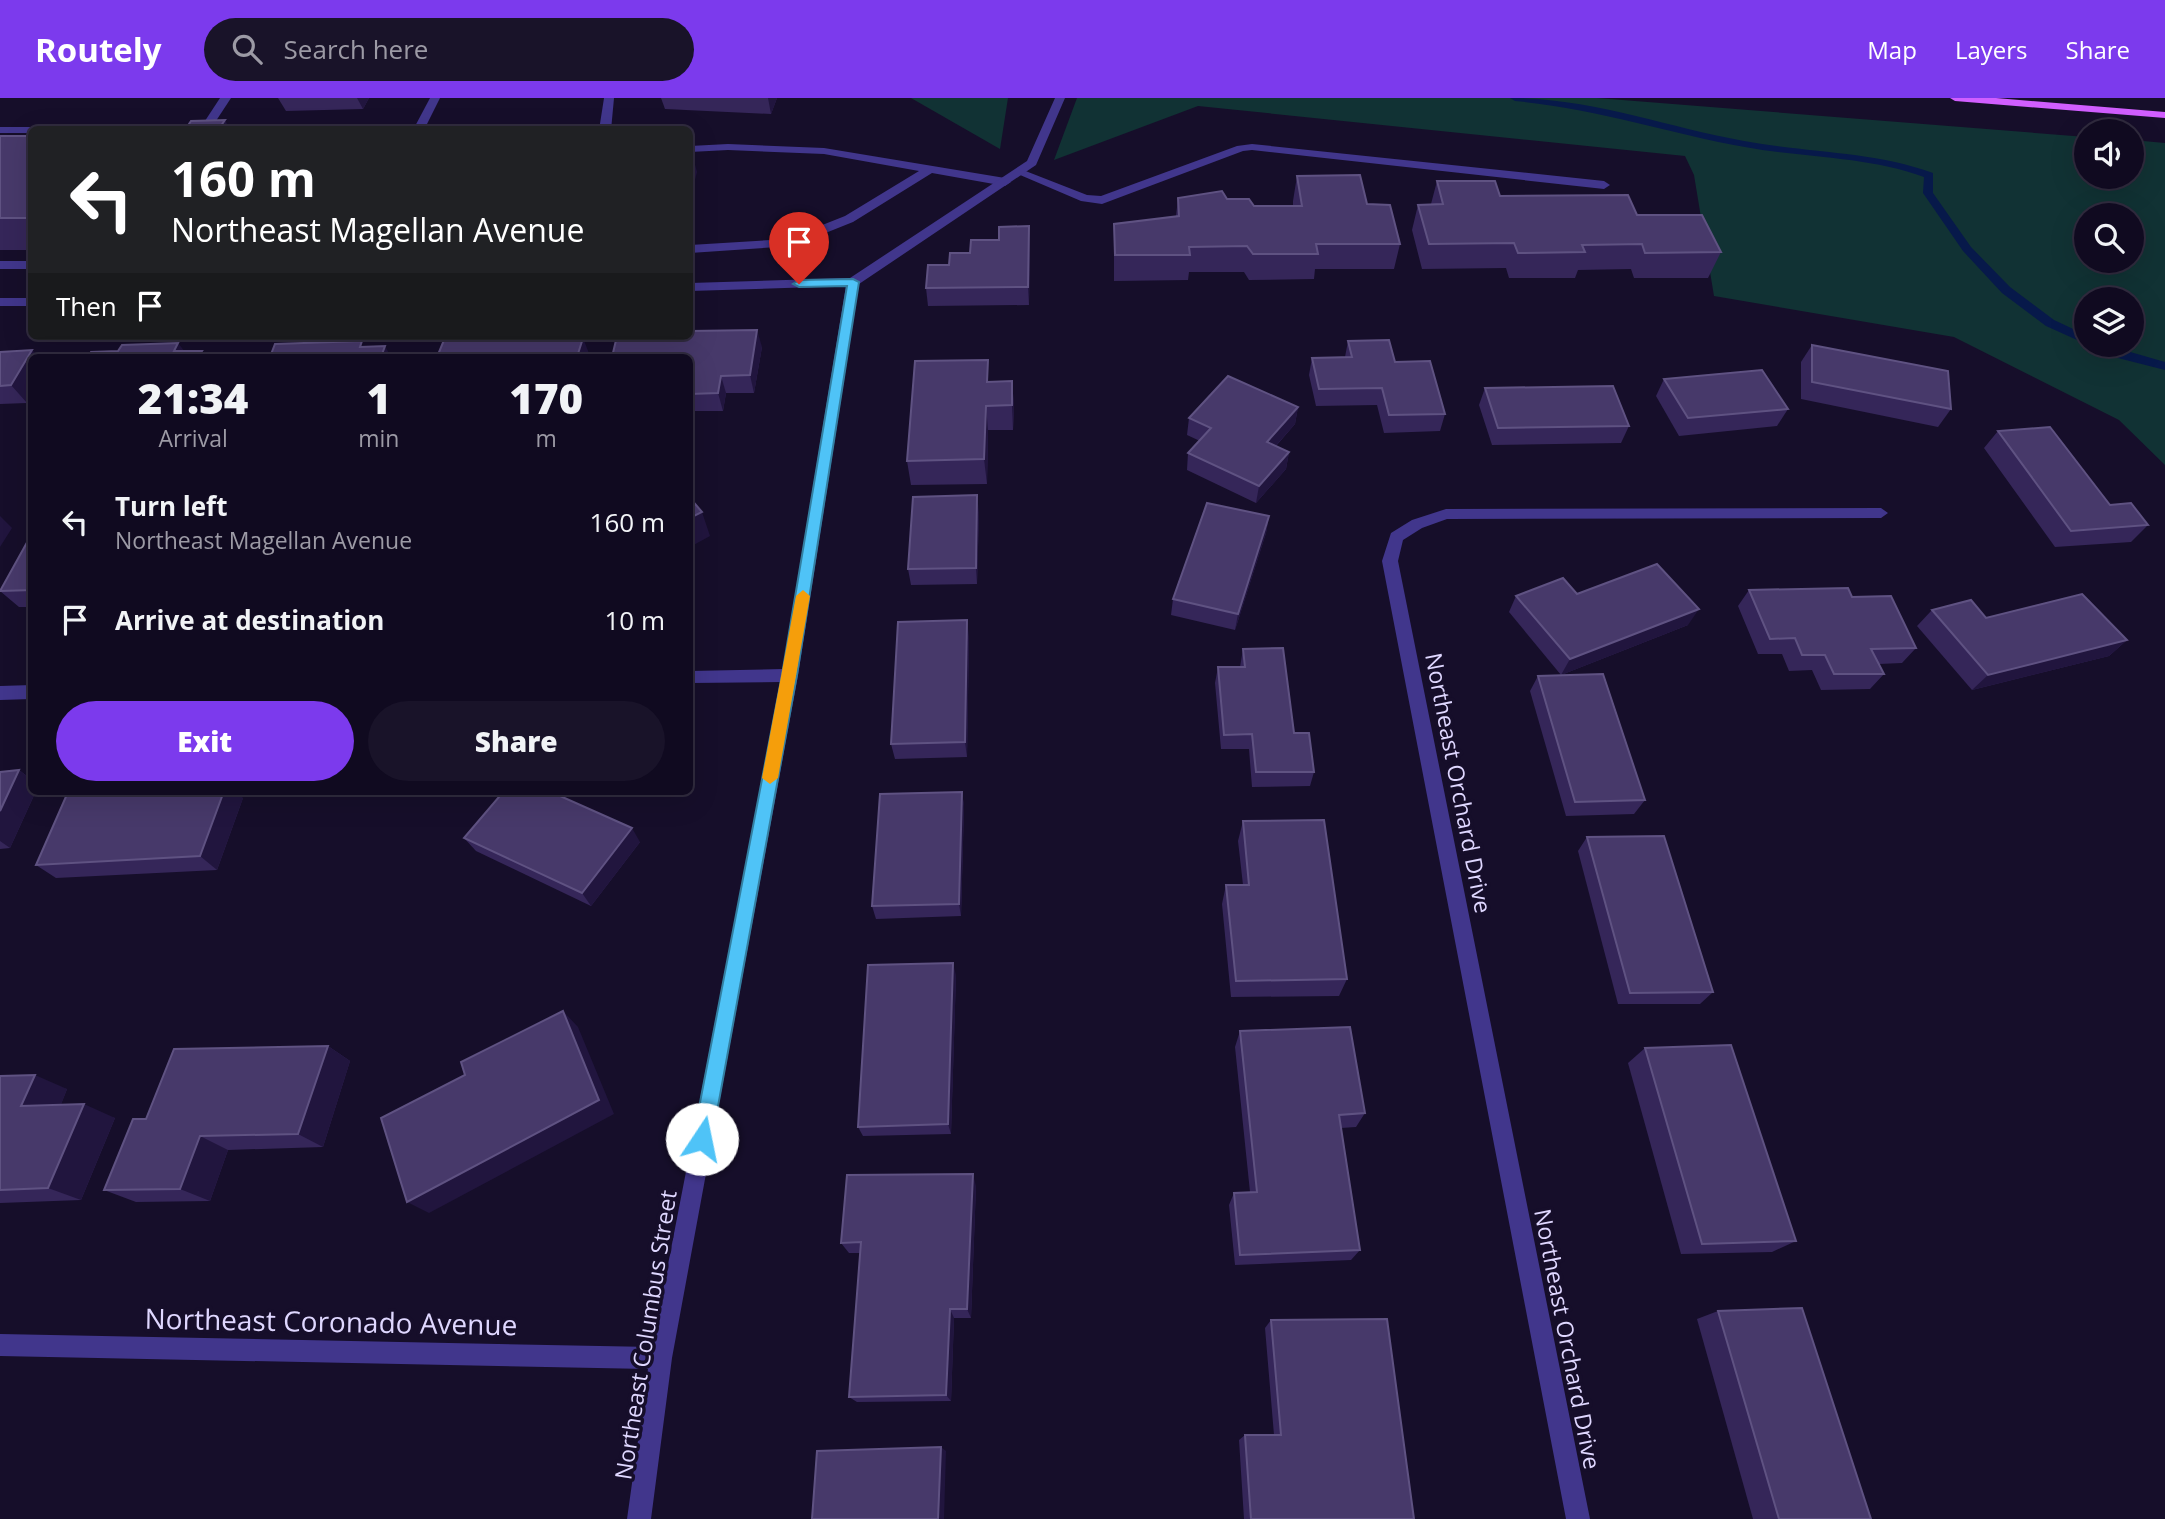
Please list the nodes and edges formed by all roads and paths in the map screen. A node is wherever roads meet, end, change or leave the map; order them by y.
1 (226, 98) edge
2 (435, 98) edge
3 (609, 98) edge
4 (1060, 98) edge
5 (1955, 98) edge
6 (2165, 115) edge
7 (207, 126) edge
8 (420, 126) edge
9 (606, 126) edge
10 (0, 130) edge
11 (28, 130) edge
12 (693, 149) edge
13 (930, 169) junction
14 (1012, 177) junction
15 (1604, 185) dead end
16 (693, 249) edge
17 (0, 265) edge
18 (28, 265) edge
19 (853, 282) junction
20 (693, 287) edge
21 (0, 302) edge
22 (28, 302) edge
23 (1881, 513) dead end
24 (790, 675) junction
25 (693, 677) edge
26 (28, 692) edge
27 (0, 693) edge
28 (0, 1345) edge
29 (662, 1358) junction
30 (639, 1519) edge
31 (1578, 1519) edge

1 - 7 street
2 - 8 street
3 - 9 street
4 - 14 street
5 - 6 main road
10 - 11 street
12 - 13 street
13 - 14 street
13 - 16 street
14 - 15 street
14 - 19 street
17 - 18 street
19 - 20 street
19 - 24 street, Northeast Columbus Street
21 - 22 street
23 - 31 street, Northeast Orchard Drive
24 - 25 street
24 - 29 street, Northeast Columbus Street
26 - 27 street
28 - 29 street, Northeast Coronado Avenue
29 - 30 street, Northeast Columbus Street

